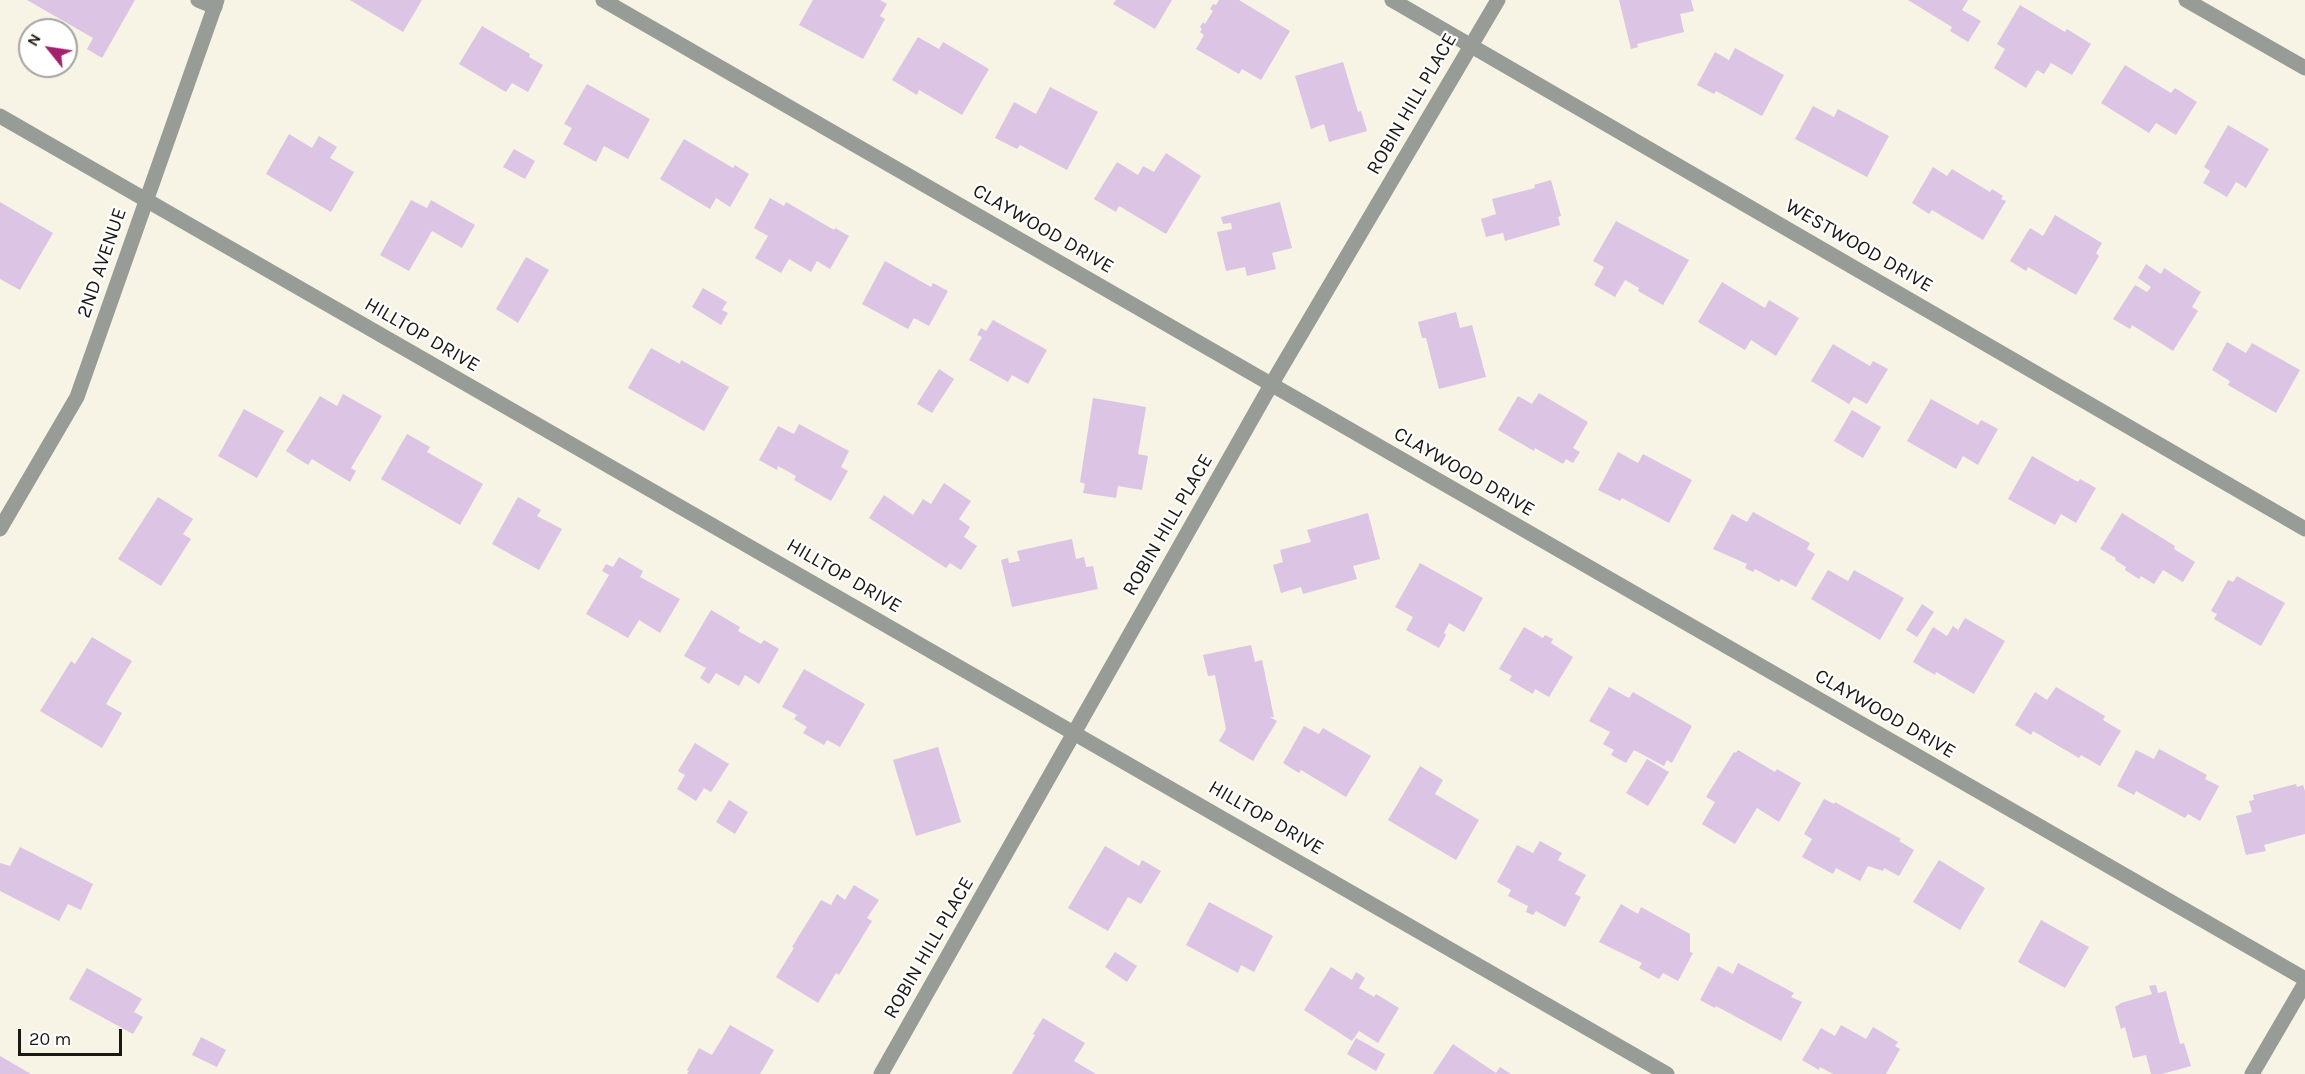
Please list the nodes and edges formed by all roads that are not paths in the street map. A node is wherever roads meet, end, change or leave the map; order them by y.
1 (198, 0) edge
2 (603, 0) edge
3 (1392, 0) edge
4 (1498, 0) edge
5 (2186, 0) edge
6 (216, 4) edge
7 (1471, 46) junction
8 (2305, 68) edge
9 (0, 116) edge
10 (146, 201) junction
11 (1271, 385) junction
12 (0, 528) edge
13 (2305, 529) edge
14 (1075, 733) junction
15 (2305, 981) edge
16 (881, 1074) edge
17 (1667, 1074) edge
18 (2252, 1074) edge

1 - 6 street
2 - 11 street, CLAYWOOD DRIVE
3 - 7 street, WESTWOOD DRIVE
4 - 7 street, ROBIN HILL PLACE
5 - 8 street
6 - 10 street, 2ND AVENUE
7 - 11 street, ROBIN HILL PLACE
7 - 13 street, WESTWOOD DRIVE
9 - 10 street, HILLTOP DRIVE
10 - 12 street, 2ND AVENUE
10 - 14 street, HILLTOP DRIVE
11 - 14 street, ROBIN HILL PLACE
11 - 15 street, CLAYWOOD DRIVE
14 - 16 street, ROBIN HILL PLACE
14 - 17 street, HILLTOP DRIVE
15 - 18 street

